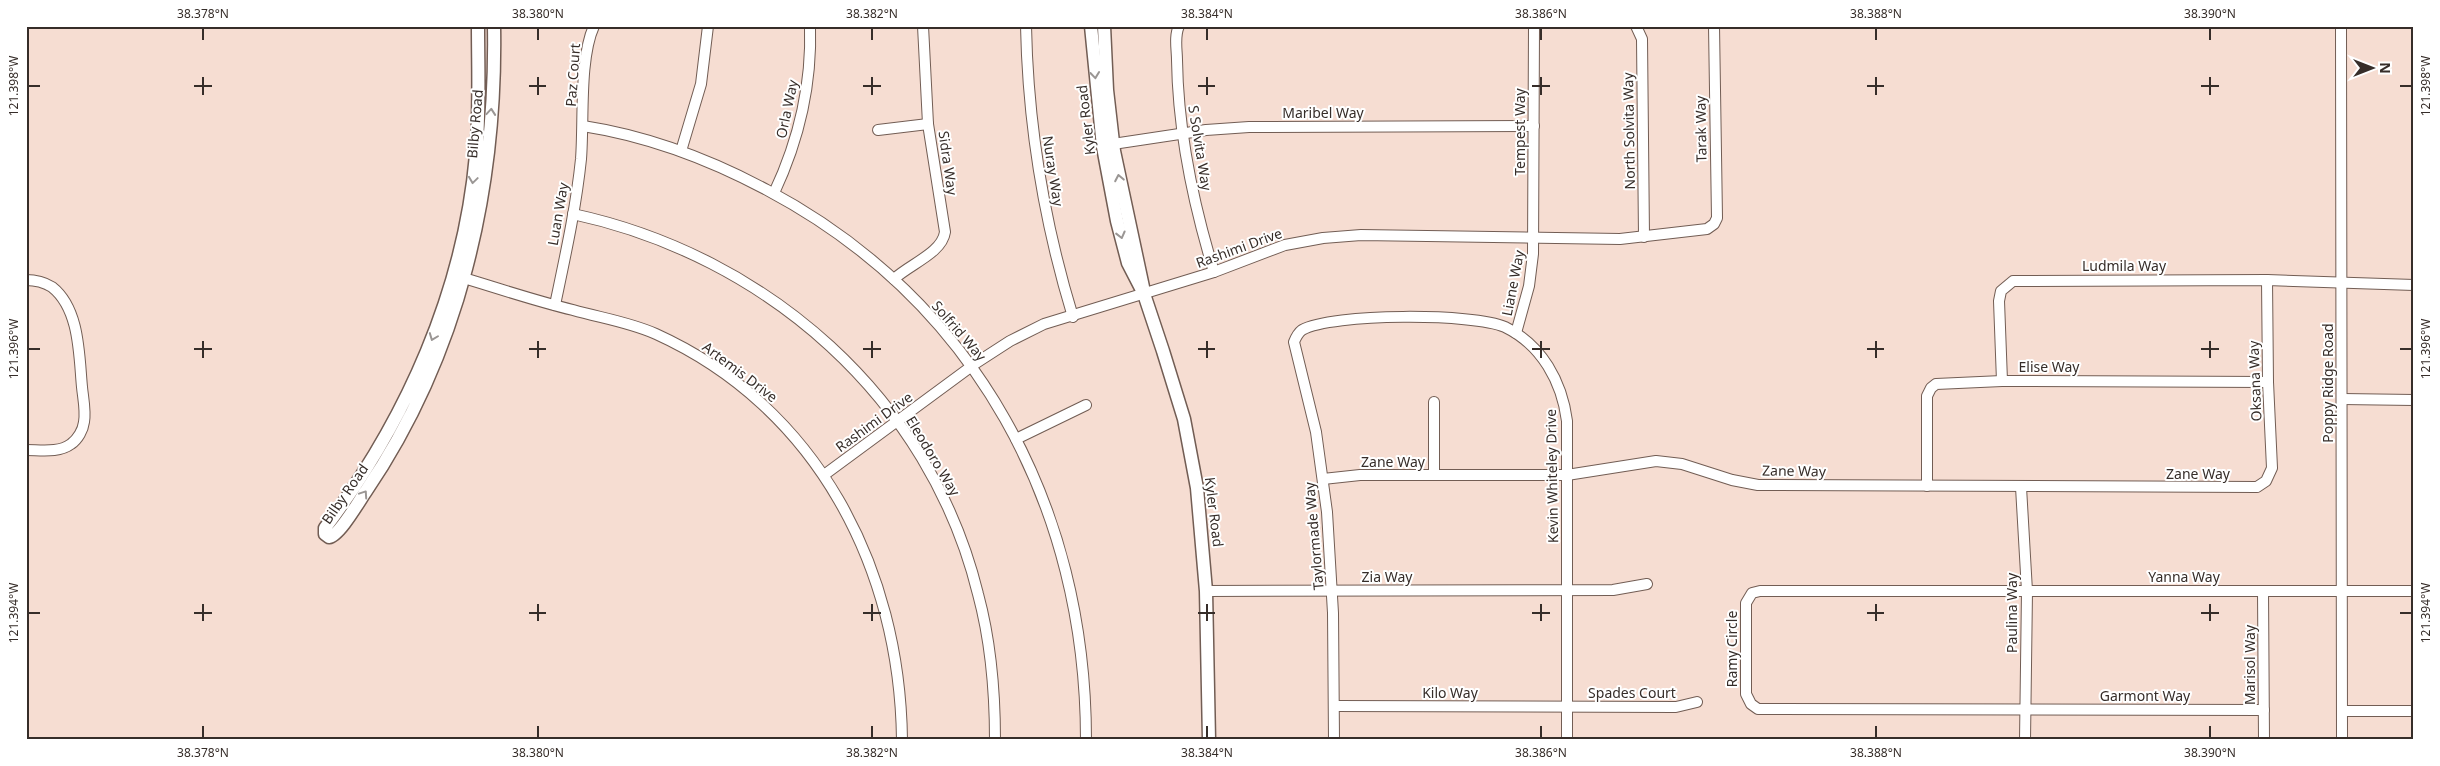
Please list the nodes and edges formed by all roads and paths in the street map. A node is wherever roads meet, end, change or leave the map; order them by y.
1 (478, 26) edge
2 (494, 26) edge
3 (594, 26) edge
4 (708, 26) edge
5 (810, 26) edge
6 (923, 26) edge
7 (1026, 26) edge
8 (1091, 26) edge
9 (1104, 26) edge
10 (1179, 26) edge
11 (1534, 26) edge
12 (1636, 26) edge
13 (2341, 26) edge
14 (1712, 29) edge
15 (928, 124) junction
16 (583, 126) junction
17 (1534, 126) junction
18 (878, 130) dead end
19 (1182, 133) junction
20 (1113, 144) junction
21 (681, 151) junction
22 (774, 193) junction
23 (470, 203) junction
24 (573, 214) junction
25 (1714, 224) joint
26 (1644, 237) junction
27 (1534, 238) junction
28 (1214, 272) junction
29 (464, 278) junction
30 (894, 279) junction
31 (26, 280) edge
32 (2267, 280) junction
33 (2342, 284) junction
34 (2414, 284) edge
35 (1144, 294) junction
36 (555, 305) junction
37 (1074, 316) junction
38 (1516, 333) junction
39 (1298, 334) joint
40 (973, 366) junction
41 (2002, 381) junction
42 (2268, 382) junction
43 (2342, 399) junction
44 (2414, 400) edge
45 (1434, 402) dead end
46 (1086, 405) dead end
47 (897, 422) junction
48 (1016, 439) junction
49 (26, 450) edge
50 (824, 475) junction
51 (1434, 475) junction
52 (1567, 475) junction
53 (1323, 479) junction
54 (2266, 481) joint
55 (1927, 486) junction
56 (2020, 487) junction
57 (1647, 584) dead end
58 (1332, 590) junction
59 (1567, 590) junction
60 (1206, 591) junction
61 (2027, 591) junction
62 (2263, 591) junction
63 (2341, 591) junction
64 (2414, 591) edge
65 (1696, 702) dead end
66 (1334, 706) junction
67 (1567, 707) junction
68 (2026, 710) junction
69 (2264, 710) junction
70 (2342, 711) junction
71 (2414, 711) edge
72 (902, 740) edge
73 (995, 740) edge
74 (1086, 740) edge
75 (1209, 740) edge
76 (1334, 740) edge
77 (1567, 740) edge
78 (2025, 740) edge
79 (2264, 740) edge
80 (2342, 740) edge

1 -> 23 street, Bilby Road
29 -> 2 street, Bilby Road
3 - 16 street, Paz Court
4 - 21 street
5 - 22 street, Orla Way
6 - 15 street, Sidra Way
7 - 37 street, Nuray Way
8 -> 35 street, Kyler Road
9 - 20 street, Kyler Road
10 - 19 street, S Solvita Way
11 - 17 street, Tempest Way
12 - 26 street, North Solvita Way
13 - 33 street, Poppy Ridge Road
14 - 25 street, Tarak Way
15 - 18 street
15 - 30 street, Sidra Way
16 - 21 street, Solfrid Way
16 - 24 street, Luan Way
17 - 19 street, Maribel Way
17 - 27 street, Tempest Way
19 - 20 street, Maribel Way
19 - 28 street, S Solvita Way
35 -> 20 street, Kyler Road
21 - 22 street, Solfrid Way
22 - 30 street, Solfrid Way
23 - 29 street
23 -> 29 street, Bilby Road
24 - 36 street, Luan Way
24 - 47 street, Eleodoro Way
25 - 26 street, Rashimi Drive
26 - 27 street, Rashimi Drive
27 - 28 street, Rashimi Drive
27 - 38 street, Liane Way
28 - 35 street, Rashimi Drive
29 - 36 street, Artemis Drive
30 - 40 street, Solfrid Way
31 - 49 street
32 - 33 street, Ludmila Way
32 - 41 street, Ludmila Way
32 - 42 street, Oksana Way
33 - 34 street, Ludmila Way
33 - 43 street, Poppy Ridge Road
35 - 37 street, Rashimi Drive
35 - 60 street, Kyler Road
36 - 50 street, Artemis Drive
37 - 40 street, Rashimi Drive
38 - 39 street, Kevin Whiteley Drive
38 - 52 street, Kevin Whiteley Drive
39 - 53 street, Taylormade Way
40 - 47 street, Rashimi Drive
40 - 48 street, Solfrid Way
41 - 42 street, Elise Way
41 - 55 street, Elise Way
42 - 54 street, Oksana Way
43 - 44 street
43 - 63 street, Poppy Ridge Road
45 - 51 street
46 - 48 street
47 - 50 street, Rashimi Drive
47 - 73 street, Eleodoro Way
48 - 74 street, Solfrid Way
50 - 72 street, Artemis Drive
51 - 52 street, Zane Way
51 - 53 street, Zane Way
52 - 55 street, Zane Way
52 - 59 street, Kevin Whiteley Drive
53 - 58 street, Taylormade Way
54 - 56 street, Zane Way
55 - 56 street, Zane Way
56 - 61 street, Paulina Way
57 - 59 street, Zia Way
58 - 59 street, Zia Way
58 - 60 street, Zia Way
58 - 66 street, Taylormade Way
59 - 67 street, Kevin Whiteley Drive
60 - 75 street, Kyler Road
61 - 62 street, Yanna Way
61 - 68 street, Paulina Way
61 - 68 street, Ramy Circle
62 - 63 street, Yanna Way
62 - 69 street, Marisol Way
63 - 64 street, Yanna Way
63 - 70 street, Poppy Ridge Road
65 - 67 street, Spades Court
66 - 67 street, Kilo Way
66 - 76 street, Taylormade Way
67 - 77 street, Kevin Whiteley Drive
68 - 69 street, Garmont Way
68 - 78 street, Paulina Way
69 - 79 street, Marisol Way
70 - 71 street
70 - 80 street, Poppy Ridge Road

